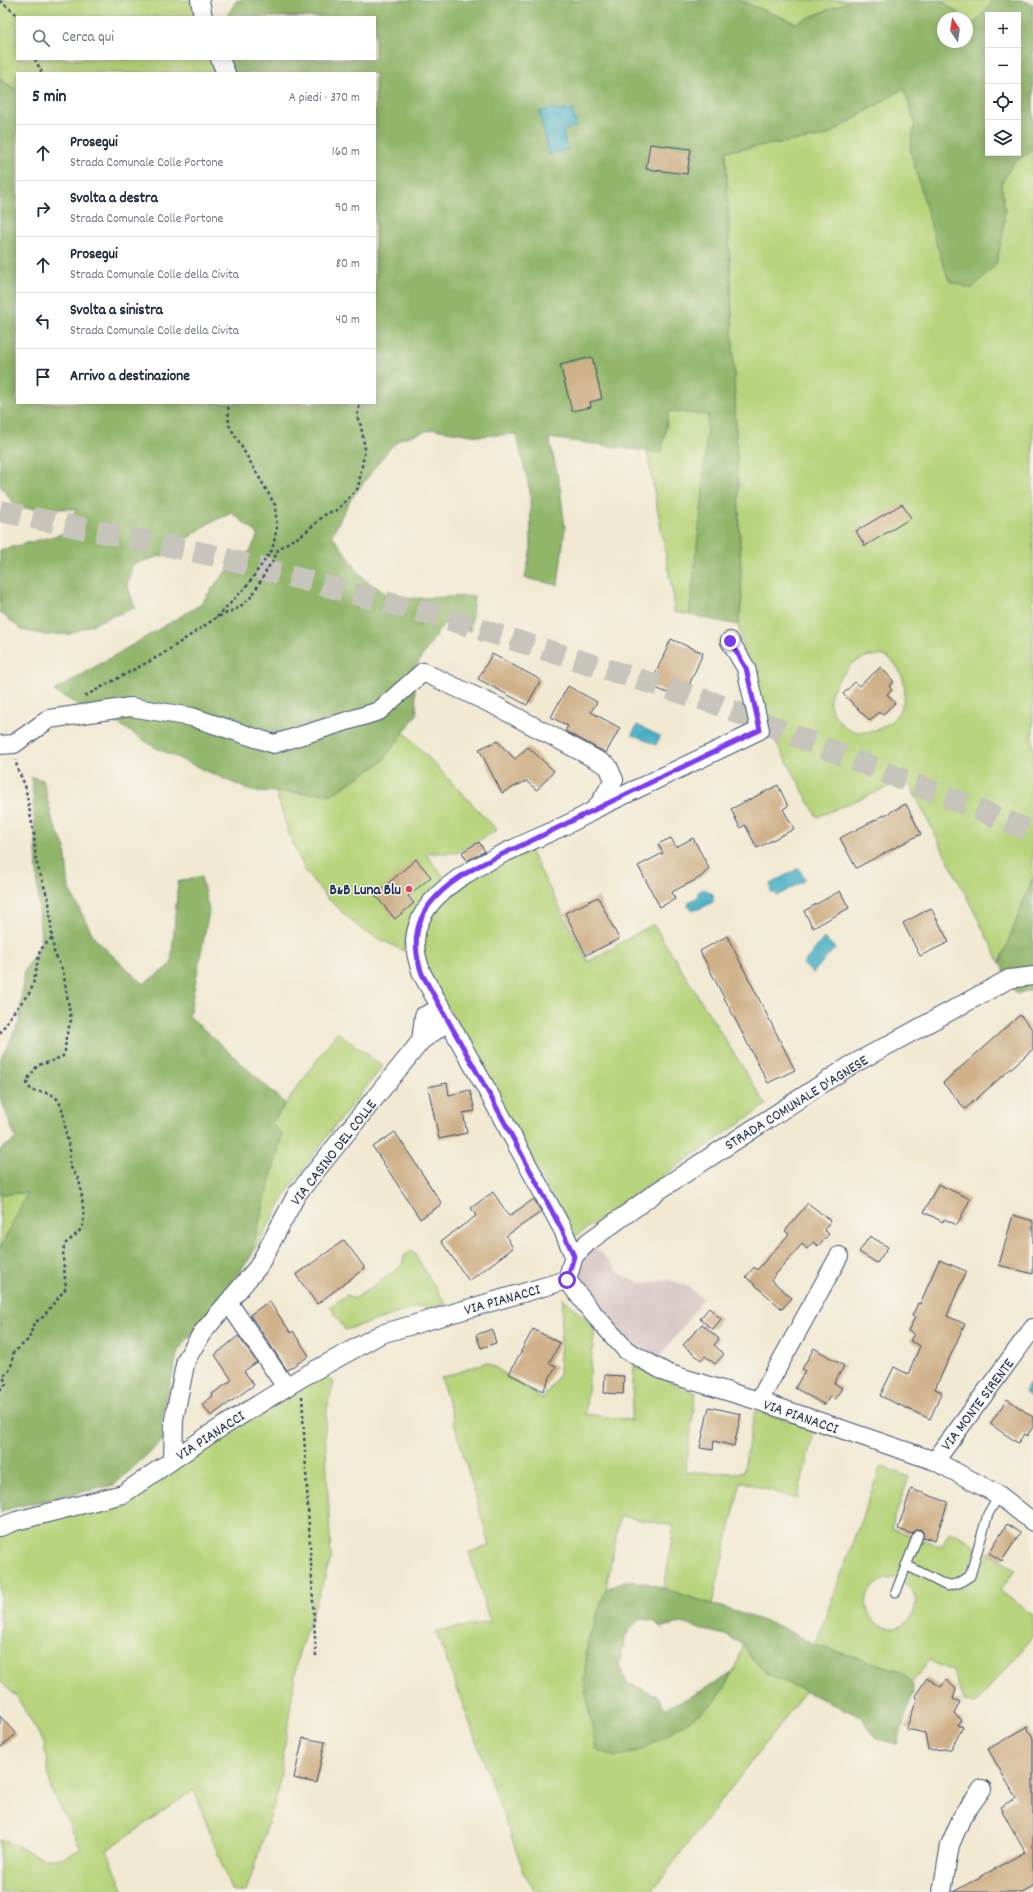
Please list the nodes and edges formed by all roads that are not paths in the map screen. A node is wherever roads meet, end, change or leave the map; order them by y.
1 (200, 0) edge
2 (202, 16) edge
3 (220, 60) edge
4 (226, 72) edge
5 (730, 641) dead end
6 (7, 744) edge
7 (595, 809) junction
8 (1033, 976) edge
9 (442, 1008) junction
10 (574, 1256) junction
11 (839, 1256) dead end
12 (567, 1280) junction
13 (228, 1302) junction
14 (1033, 1328) edge
15 (286, 1387) junction
16 (759, 1401) junction
17 (173, 1460) junction
18 (935, 1461) junction
19 (999, 1495) junction
20 (1033, 1522) edge
21 (0, 1527) edge
22 (918, 1536) dead end
23 (906, 1566) junction
24 (896, 1592) dead end
25 (982, 1789) dead end
26 (942, 1892) edge

1 - 2 street
3 - 4 street
5 - 7 street
6 - 7 street
7 - 9 street
8 - 10 street, STRADA COMUNALE D'AGNESE
9 - 10 street
9 - 13 street, VIA CASINO DEL COLLE
10 - 12 street
11 - 16 street
12 - 15 street, VIA PIANACCI
12 - 16 street, VIA PIANACCI
13 - 15 street
13 - 17 street, VIA CASINO DEL COLLE
14 - 18 street, VIA MONTE SIRENTE
15 - 17 street, VIA PIANACCI
16 - 18 street, VIA PIANACCI
17 - 21 street, VIA PIANACCI
18 - 19 street, VIA PIANACCI
19 - 20 street, VIA PIANACCI
19 - 23 lane
22 - 23 lane
23 - 24 lane
25 - 26 street

